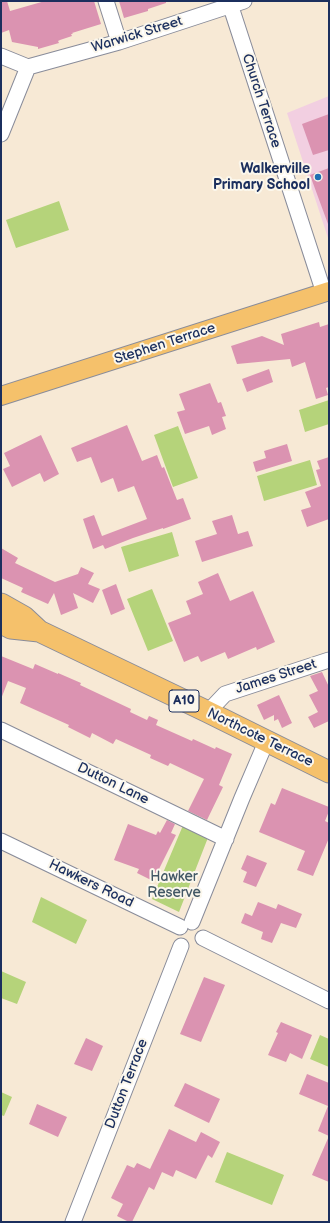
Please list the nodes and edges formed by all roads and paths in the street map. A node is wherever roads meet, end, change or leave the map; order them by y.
1 (106, 1) edge
2 (234, 2) edge
3 (119, 42) junction
4 (1, 56) edge
5 (28, 67) junction
6 (7, 101) edge
7 (1, 134) edge
8 (326, 292) edge
9 (1, 396) edge
10 (1, 604) edge
11 (1, 623) edge
12 (39, 631) junction
13 (329, 660) edge
14 (208, 712) junction
15 (1, 730) edge
16 (266, 742) junction
17 (329, 772) edge
18 (226, 838) junction
19 (1, 841) edge
20 (186, 925) junction
21 (203, 938) junction
22 (181, 946) junction
23 (329, 1001) edge
24 (73, 1222) edge

1 - 3 street
2 - 3 street, Warwick Street
2 - 8 street, Church Terrace
3 - 5 street, Warwick Street
4 - 5 street
5 - 6 street
6 - 7 street
8 - 9 main road, Stephen Terrace
10 - 12 highway, Northcote Terrace / A10
11 - 12 highway, Northcote Terrace / A10
12 - 14 highway, Northcote Terrace / A10
13 - 14 street, James Street
14 - 16 highway, Northcote Terrace / A10
15 - 18 street, Dutton Lane
16 - 17 highway, Northcote Terrace / A10
16 - 18 street
18 - 20 street
19 - 20 street, Hawkers Road
20 - 21 street
20 - 22 street
21 - 22 street
21 - 23 street
22 - 24 street, Dutton Terrace

